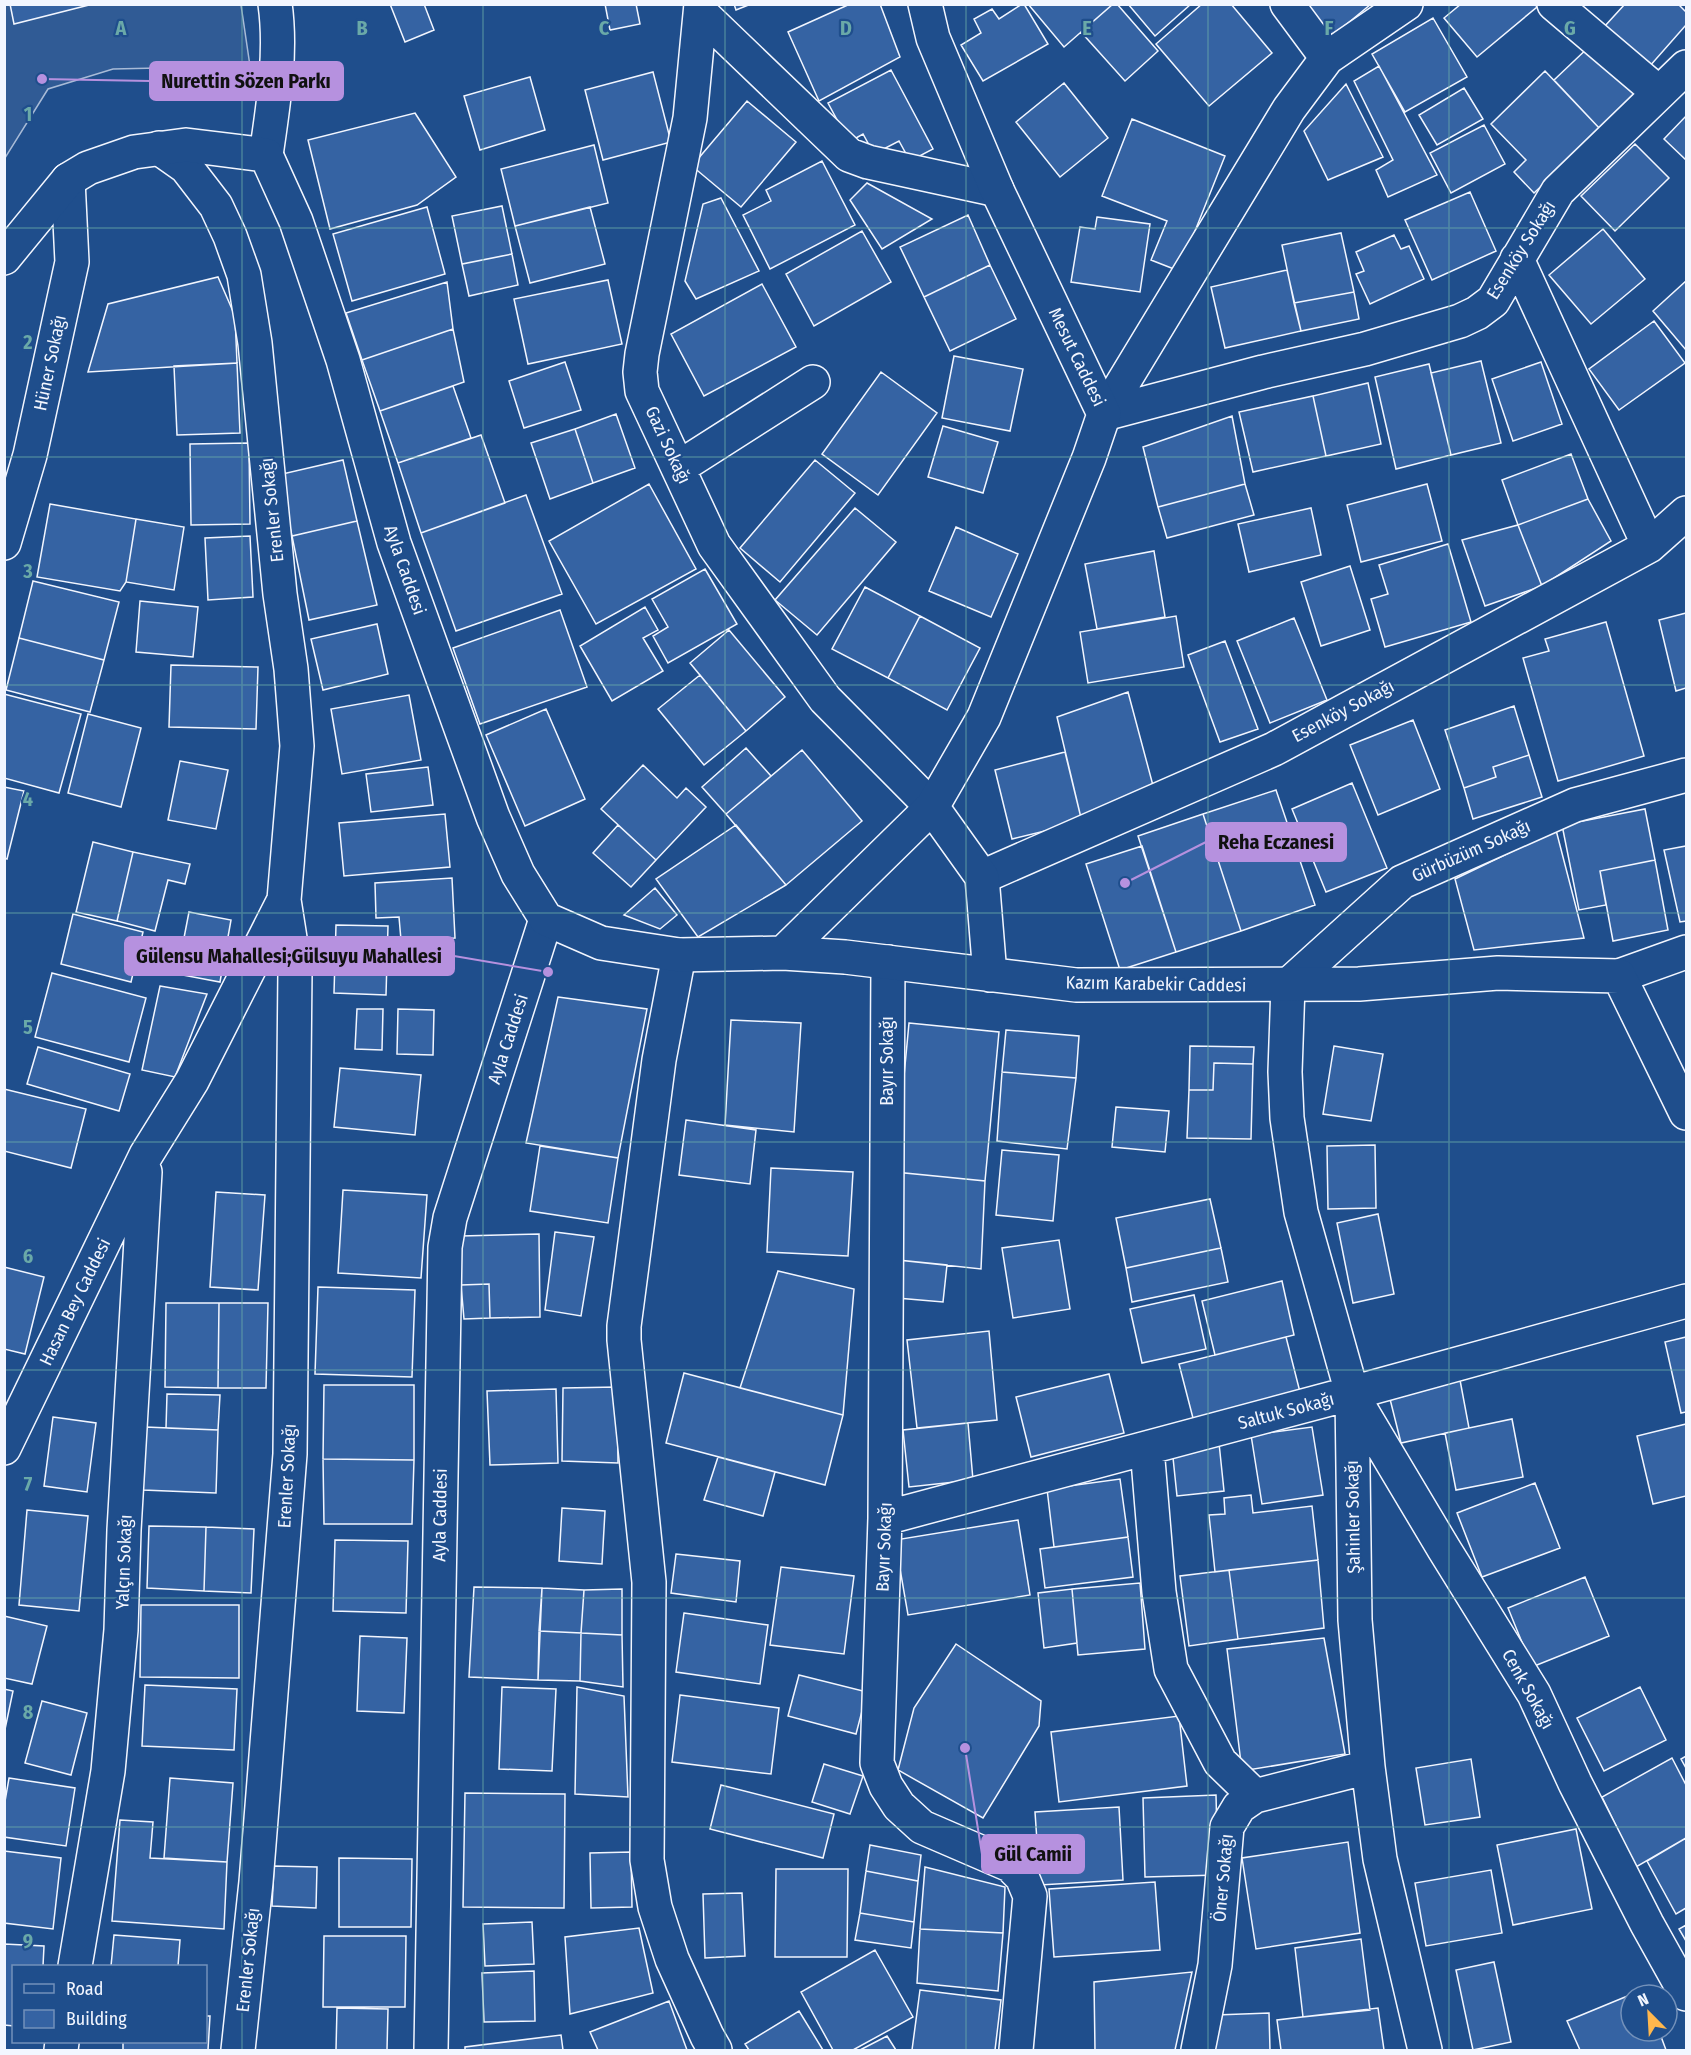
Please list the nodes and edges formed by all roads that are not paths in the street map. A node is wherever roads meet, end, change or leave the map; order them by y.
1 (274, 4) edge
2 (925, 4) edge
3 (1287, 4) edge
4 (1406, 4) edge
5 (1554, 4) edge
6 (701, 9) edge
7 (1327, 58) junction
8 (1686, 67) edge
9 (1659, 93) junction
10 (159, 148) junction
11 (266, 155) junction
12 (68, 180) junction
13 (997, 190) junction
14 (4, 258) edge
15 (1517, 259) junction
16 (813, 382) dead end
17 (1104, 414) junction
18 (678, 468) junction
19 (1686, 513) edge
20 (4, 543) edge
21 (1649, 546) junction
22 (1686, 775) edge
23 (932, 807) junction
24 (982, 877) junction
25 (284, 900) junction
26 (546, 919) junction
27 (1686, 952) edge
28 (783, 953) junction
29 (679, 955) junction
30 (888, 962) junction
31 (990, 975) junction
32 (1619, 976) junction
33 (1288, 985) junction
34 (1686, 1113) edge
35 (146, 1155) junction
36 (1686, 1301) edge
37 (1352, 1393) junction
38 (4, 1448) edge
39 (1147, 1448) junction
40 (885, 1518) junction
41 (1368, 1767) junction
42 (1256, 1796) junction
43 (75, 1965) edge
44 (1686, 1994) edge
45 (238, 2050) edge
46 (431, 2050) edge
47 (715, 2050) edge
48 (1016, 2050) edge
49 (1198, 2050) edge
50 (1425, 2050) edge

1 - 11 street
2 - 13 street, Mesut Caddesi
3 - 7 street
4 - 7 street
5 - 9 street
6 - 13 street
6 - 18 street, Gazi Sokağı
7 - 17 street
8 - 9 street, Esenköy Sokağı
9 - 15 street, Esenköy Sokağı
10 - 11 street
10 - 12 street
10 - 25 street, Erenler Sokağı
11 - 26 street, Ayla Caddesi
12 - 14 street
12 - 20 street, Hüner Sokağı
13 - 17 street, Mesut Caddesi
15 - 17 street, Esenköy Sokağı
15 - 21 street
16 - 18 street
17 - 23 street, Mesut Caddesi
18 - 23 street, Gazi Sokağı
19 - 21 street, Esenköy Sokağı
21 - 24 street, Esenköy Sokağı
22 - 33 street, Gürbüzüm Sokağı
23 - 24 street, Gazi Sokağı
23 - 28 street, Mesut Caddesi
24 - 31 street
25 - 35 street, Erenler Sokağı
25 - 45 street, Erenler Sokağı
26 - 29 street, Kazım Karabekir Caddesi
26 - 46 street, Ayla Caddesi
27 - 32 street
28 - 29 street, Kazım Karabekir Caddesi
28 - 30 street, Kazım Karabekir Caddesi
29 - 47 street
30 - 31 street, Kazım Karabekir Caddesi
30 - 40 street, Bayır Sokağı
31 - 33 street, Kazım Karabekir Caddesi
32 - 33 street, Kazım Karabekir Caddesi
32 - 34 street
33 - 37 street, Şahinler Sokağı
35 - 38 street, Hasan Bey Caddesi
35 - 43 street, Yalçın Sokağı
36 - 37 street, Saltuk Sokağı
37 - 39 street, Saltuk Sokağı
37 - 41 street, Şahinler Sokağı
37 - 44 street, Cenk Sokağı
39 - 40 street, Saltuk Sokağı
39 - 42 street
40 - 48 street, Bayır Sokağı
41 - 42 street, Öner Sokağı
41 - 50 street, Şahinler Sokağı
42 - 49 street, Öner Sokağı

